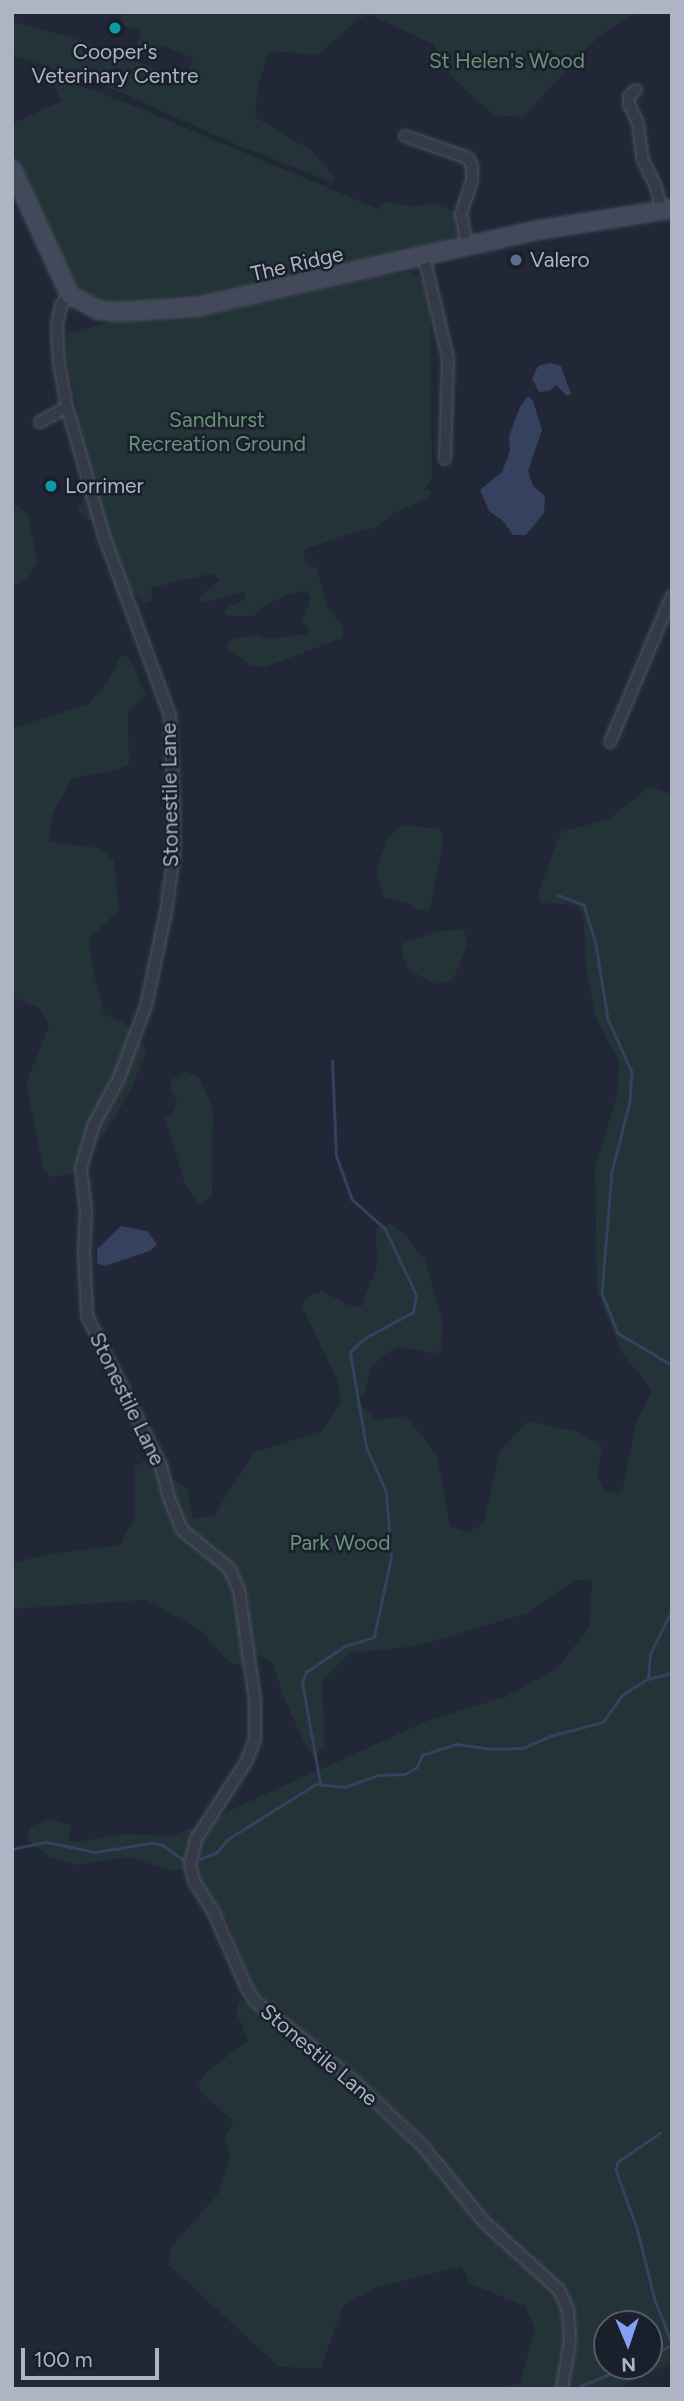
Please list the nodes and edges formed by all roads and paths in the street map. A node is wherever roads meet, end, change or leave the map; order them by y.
1 (636, 90) dead end
2 (405, 136) dead end
3 (12, 169) edge
4 (25, 194) junction
5 (12, 207) edge
6 (667, 210) edge
7 (467, 247) junction
8 (424, 257) junction
9 (70, 295) junction
10 (67, 407) junction
11 (40, 422) dead end
12 (445, 459) dead end
13 (672, 596) edge
14 (610, 742) dead end
15 (562, 2389) edge

1 - 6 street
2 - 7 street
3 - 4 main road
4 - 5 main road
4 - 9 main road
6 - 7 main road, The Ridge
7 - 8 main road, The Ridge
8 - 9 main road, The Ridge
8 - 12 street
9 - 10 street, Stonestile Lane
10 - 11 street
10 - 15 street, Stonestile Lane
13 - 14 street

